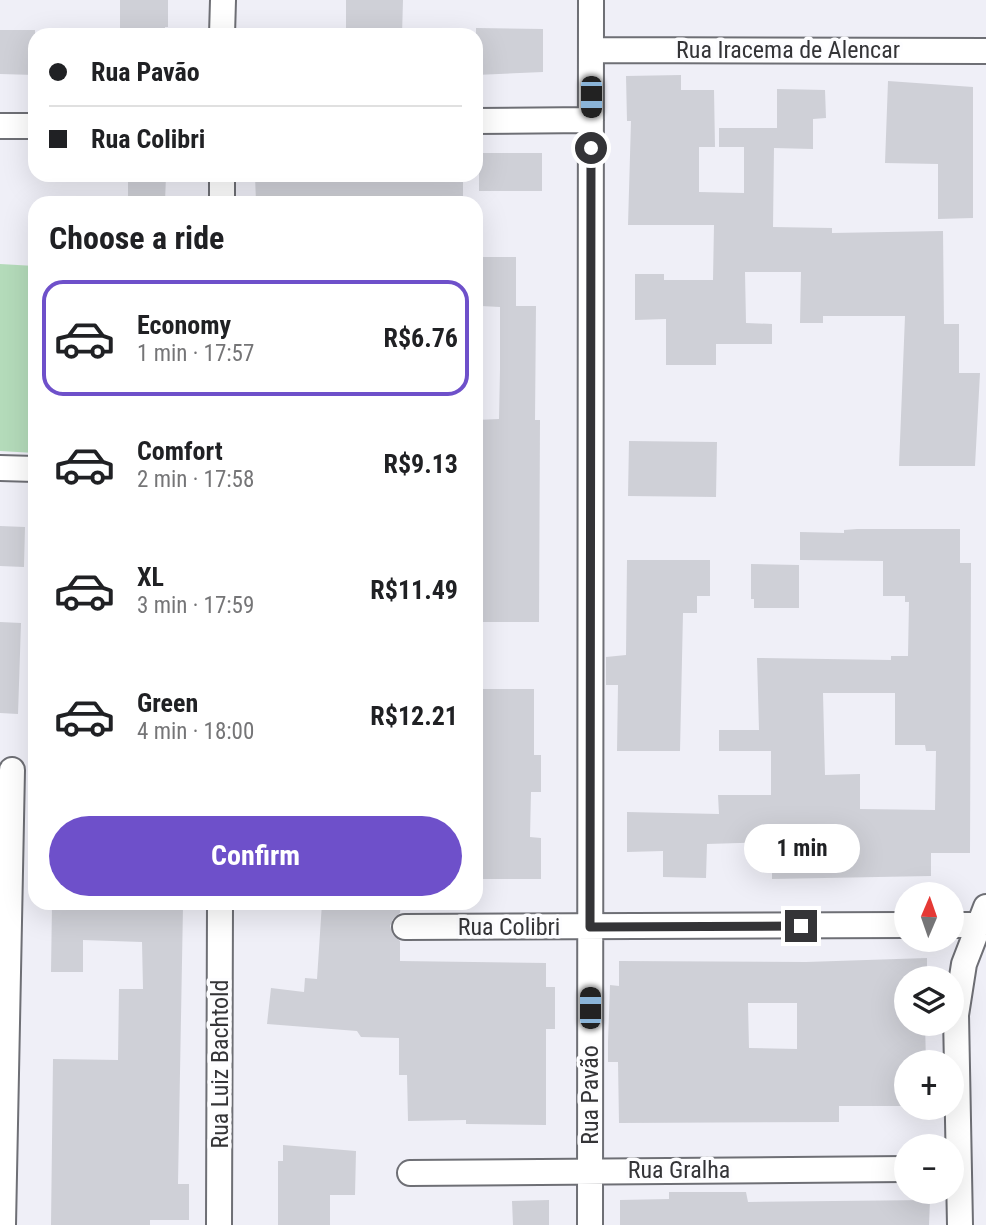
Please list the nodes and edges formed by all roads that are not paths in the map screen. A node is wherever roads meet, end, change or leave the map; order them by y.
1 (223, 0) edge
2 (591, 0) edge
3 (222, 28) edge
4 (591, 50) junction
5 (986, 51) edge
6 (591, 120) junction
7 (483, 121) edge
8 (0, 126) edge
9 (28, 126) edge
10 (0, 468) edge
11 (28, 469) edge
12 (12, 770) dead end
13 (220, 910) edge
14 (982, 916) edge
15 (964, 921) edge
16 (894, 925) edge
17 (405, 927) dead end
18 (590, 927) junction
19 (956, 1134) edge
20 (894, 1169) edge
21 (590, 1171) junction
22 (410, 1173) dead end
23 (959, 1204) edge
24 (3, 1225) edge
25 (219, 1225) edge
26 (590, 1225) edge
27 (960, 1225) edge

1 - 3 street
2 - 4 street, Rua Pavão
4 - 5 street, Rua Iracema de Alencar
4 - 6 street, Rua Pavão
6 - 7 street
6 - 18 street, Rua Pavão
8 - 9 street
10 - 11 street
12 - 24 street
13 - 25 street, Rua Luiz Bachtold
14 - 15 street
14 - 19 street
16 - 18 street, Rua Colibri
17 - 18 street, Rua Colibri
18 - 21 street, Rua Pavão
20 - 21 street, Rua Gralha
21 - 22 street, Rua Gralha
21 - 26 street, Rua Pavão
23 - 27 street

